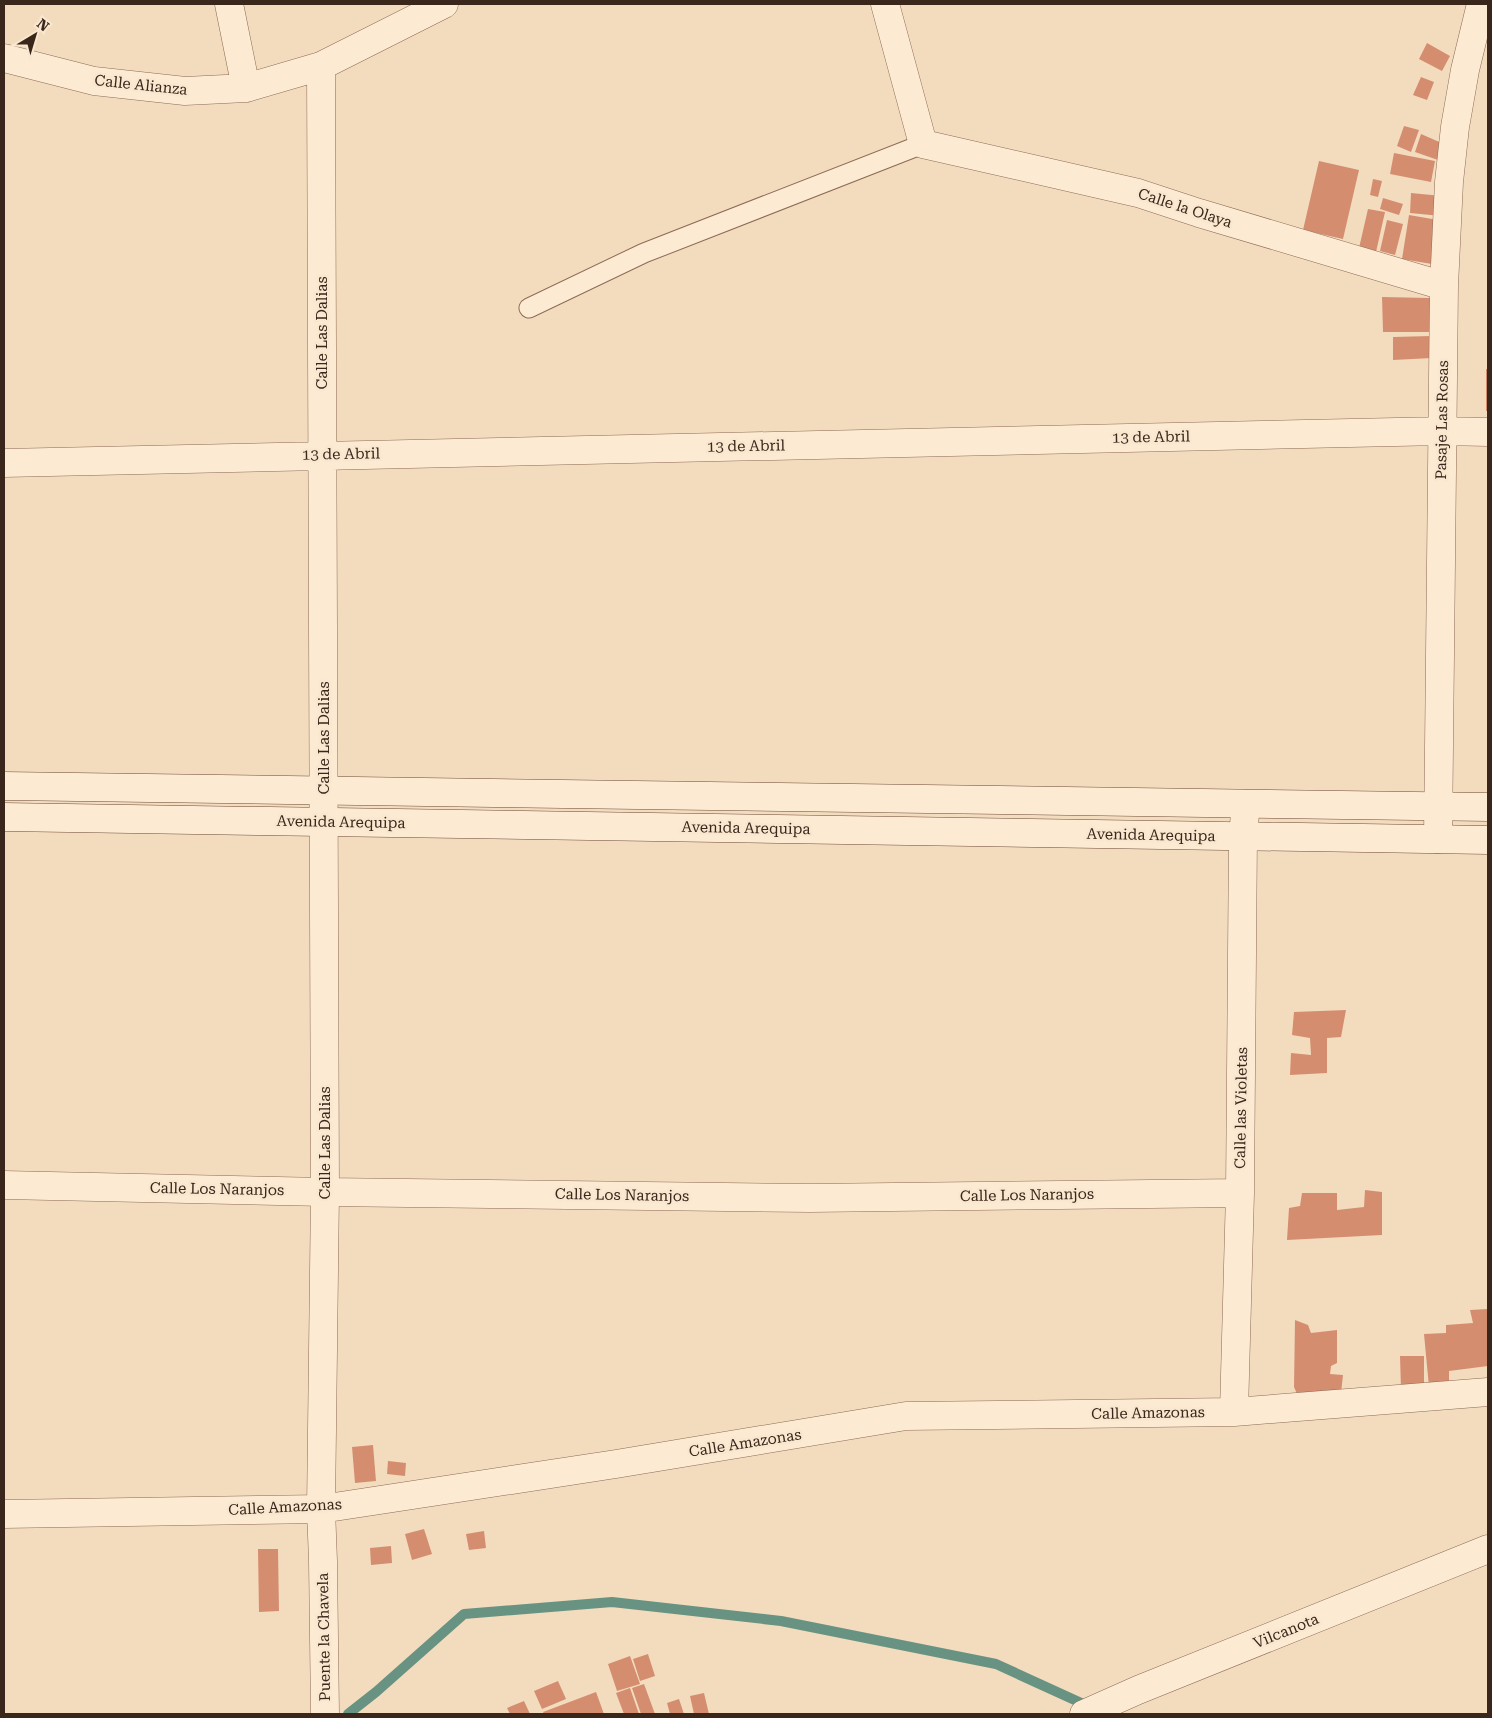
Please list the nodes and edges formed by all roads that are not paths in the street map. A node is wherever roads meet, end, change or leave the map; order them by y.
1 (228, 4) edge
2 (444, 4) edge
3 (885, 4) edge
4 (1481, 4) edge
5 (4, 58) edge
6 (321, 66) junction
7 (246, 88) junction
8 (923, 144) junction
9 (1444, 286) junction
10 (529, 308) dead end
11 (1442, 431) junction
12 (1488, 432) edge
13 (323, 454) junction
14 (4, 463) edge
15 (4, 786) edge
16 (324, 790) junction
17 (1246, 804) junction
18 (1438, 806) junction
19 (1488, 807) edge
20 (4, 817) edge
21 (324, 822) junction
22 (1243, 835) junction
23 (1438, 839) junction
24 (1488, 840) edge
25 (4, 1185) edge
26 (325, 1192) junction
27 (1240, 1193) junction
28 (1488, 1392) edge
29 (1234, 1412) junction
30 (321, 1509) junction
31 (4, 1514) edge
32 (1488, 1549) edge
33 (323, 1561) joint
34 (325, 1714) edge
35 (1084, 1714) edge

1 - 7 street
2 - 6 street, Calle Alianza
3 - 8 street
4 - 9 street, Pasaje Las Rosas
5 - 7 street, Calle Alianza
6 - 7 street, Calle Alianza
6 - 13 street, Calle Las Dalias
8 - 9 street, Calle la Olaya
8 - 10 lane
9 - 11 street, Pasaje Las Rosas
11 - 12 street, 13 de Abril
11 - 13 street, 13 de Abril
11 - 18 street, Pasaje Las Rosas
13 - 14 street, 13 de Abril
13 - 16 street, Calle Las Dalias
15 - 16 street, Avenida Arequipa
16 - 17 street, Avenida Arequipa
16 - 21 street, Calle Las Dalias
17 - 18 street, Avenida Arequipa
17 - 22 street, Calle las Violetas
18 - 19 street, Avenida Arequipa
18 - 23 street, Pasaje Las Rosas
20 - 21 street, Avenida Arequipa
21 - 22 street, Avenida Arequipa
21 - 26 street, Calle Las Dalias
22 - 23 street, Avenida Arequipa
22 - 27 street, Calle las Violetas
23 - 24 street, Avenida Arequipa
25 - 26 street, Calle Los Naranjos
26 - 27 street, Calle Los Naranjos
26 - 30 street, Calle Las Dalias
27 - 29 street, Calle las Violetas
28 - 29 street, Calle Amazonas
29 - 30 street, Calle Amazonas
30 - 31 street, Calle Amazonas
30 - 33 street, Calle Las Dalias
32 - 35 street, Vilcanota
33 - 34 street, Puente la Chavela

